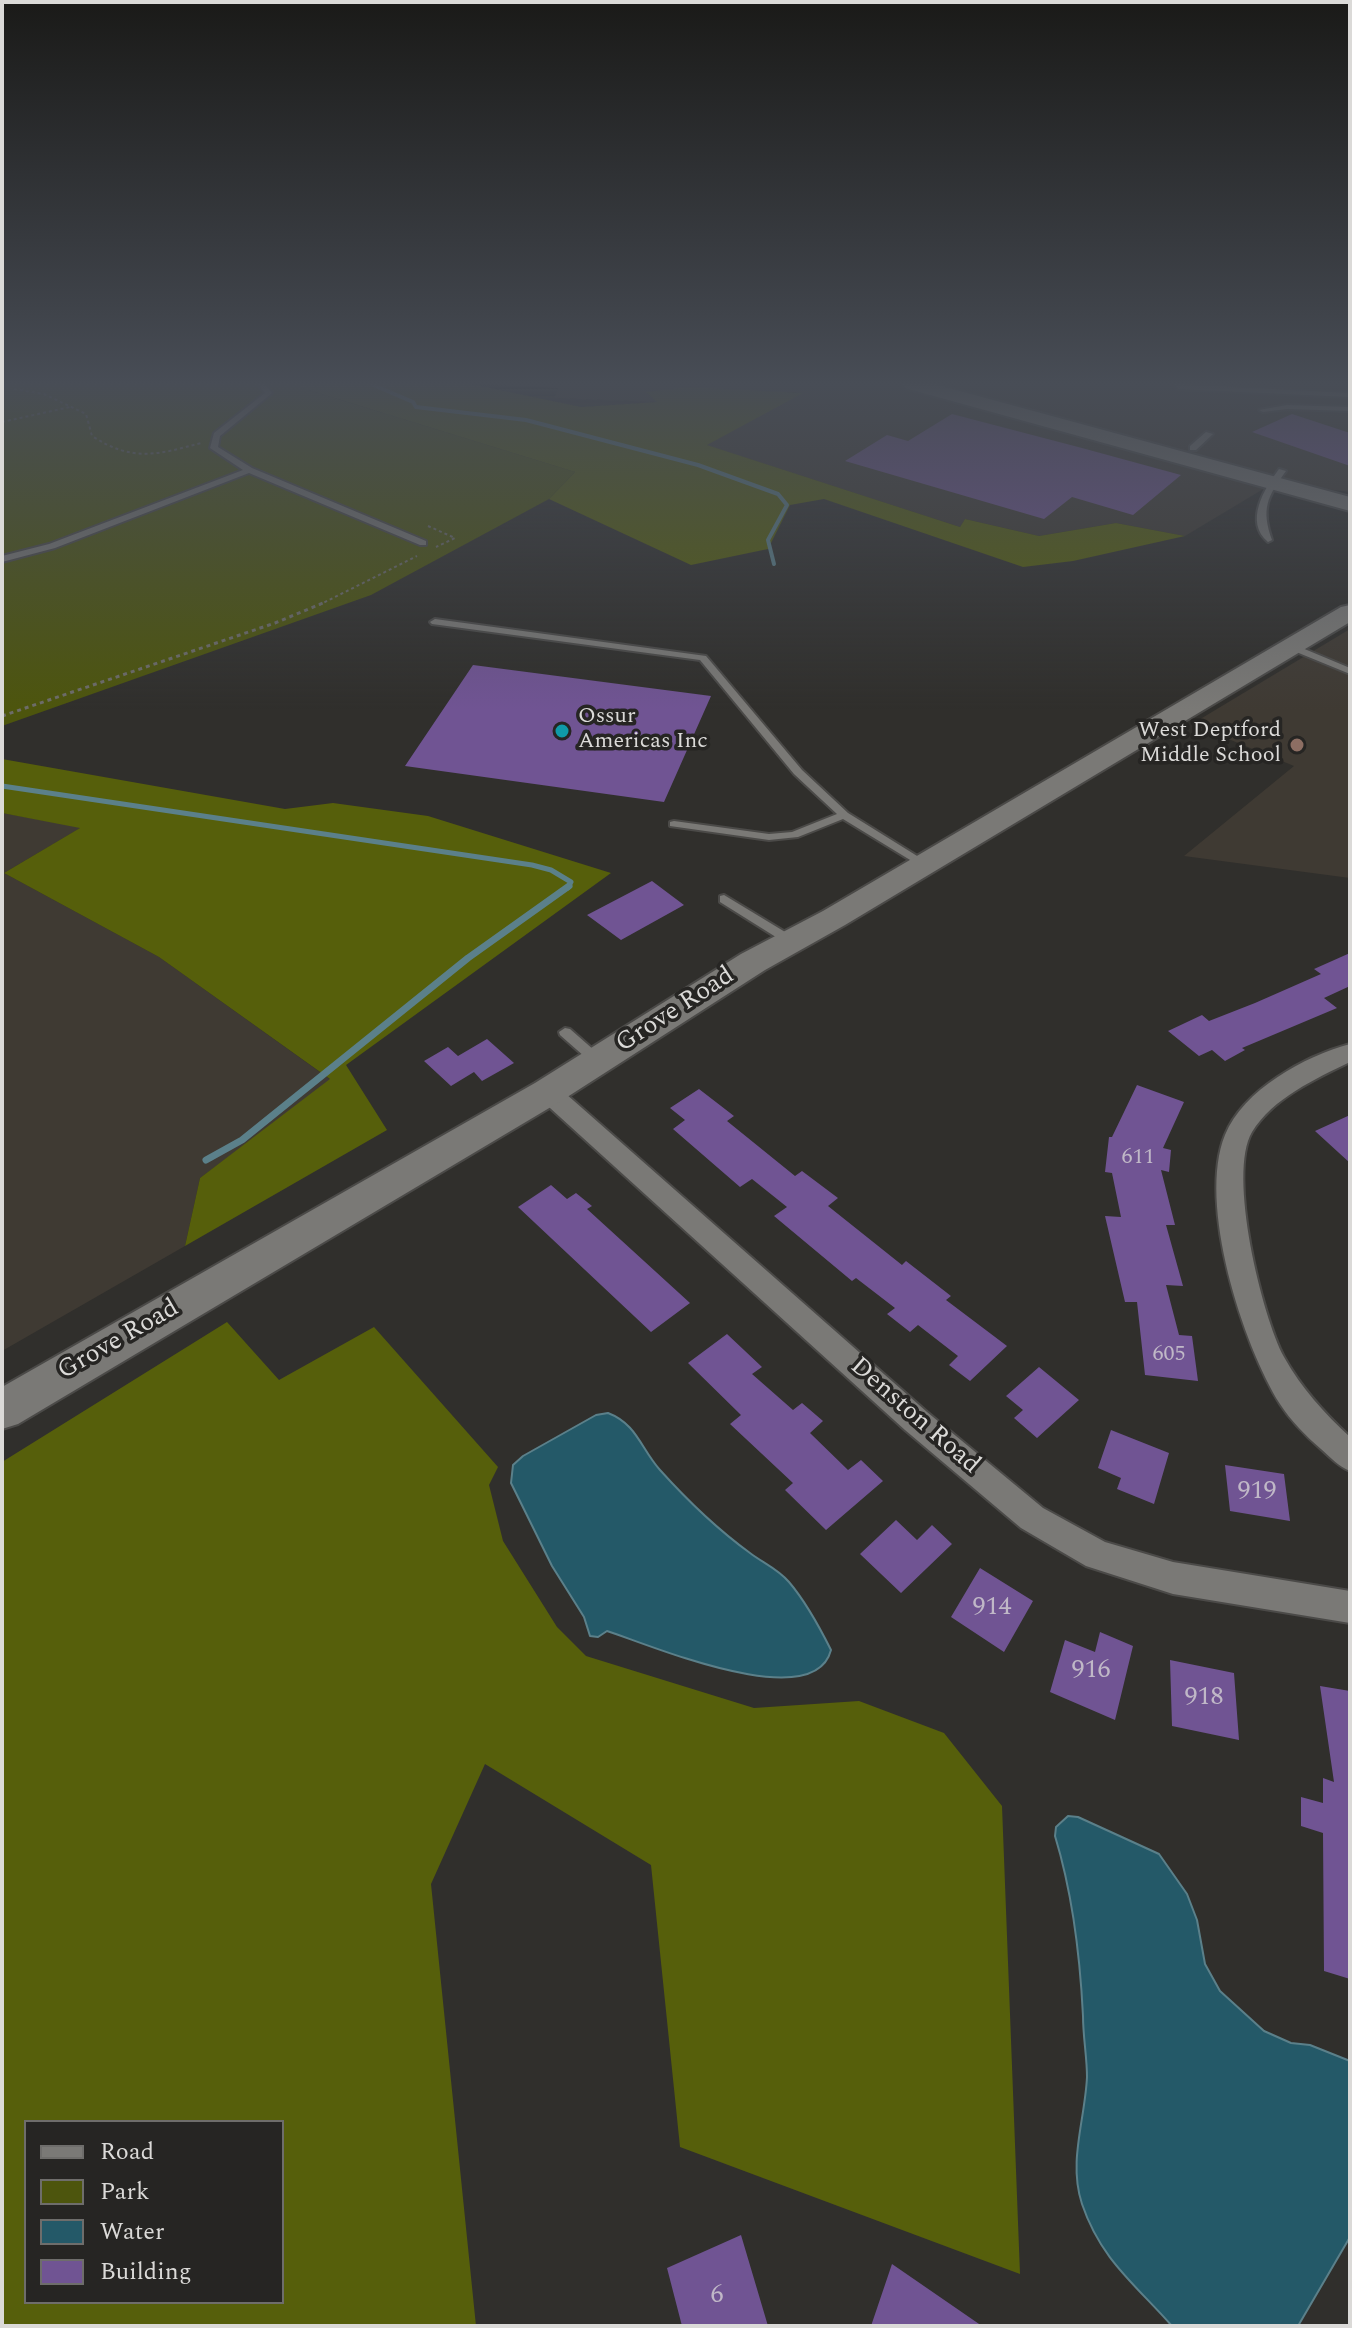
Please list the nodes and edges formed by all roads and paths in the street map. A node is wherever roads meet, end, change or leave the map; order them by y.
1 (190, 493) edge
2 (303, 493) edge
3 (1268, 493) edge
4 (1321, 493) edge
5 (1350, 504) edge
6 (427, 526) dead end
7 (1268, 540) dead end
8 (423, 543) dead end
9 (2, 559) edge
10 (1350, 612) edge
11 (435, 622) dead end
12 (1292, 647) junction
13 (1350, 671) edge
14 (2, 716) edge
15 (844, 815) junction
16 (674, 824) dead end
17 (924, 864) junction
18 (724, 899) dead end
19 (791, 941) junction
20 (565, 1032) dead end
21 (1349, 1054) edge
22 (598, 1061) junction
23 (548, 1092) junction
24 (2, 1410) edge
25 (1350, 1457) edge
26 (1350, 1607) edge

1 - 9 lane
2 - 8 lane
3 - 7 lane
4 - 5 main road
6 - 14 path
10 - 12 main road, Grove Road
11 - 15 lane
12 - 13 lane
12 - 17 main road, Grove Road
15 - 16 lane
15 - 17 lane
17 - 19 main road, Grove Road
18 - 19 lane
19 - 22 main road, Grove Road
20 - 22 lane
21 - 25 street
22 - 23 main road, Grove Road
23 - 24 main road, Grove Road
23 - 26 street, Denston Road

